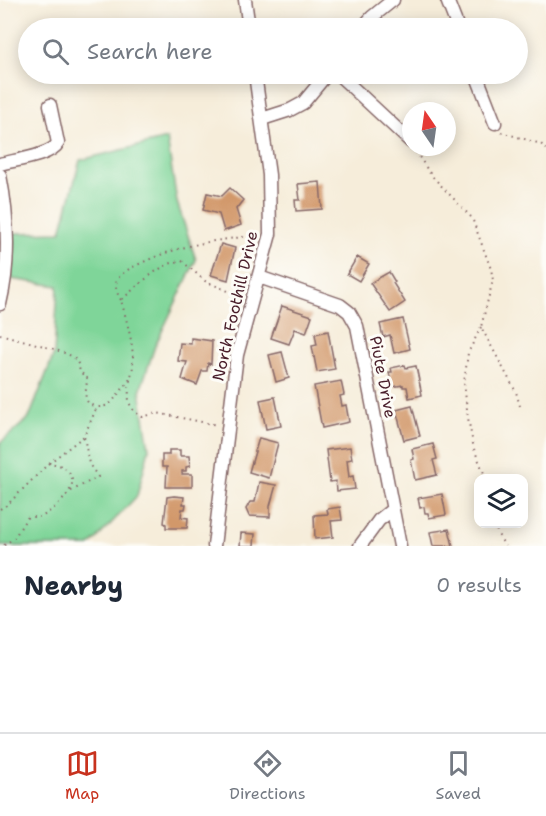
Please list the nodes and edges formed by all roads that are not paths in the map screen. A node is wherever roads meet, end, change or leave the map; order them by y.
1 (245, 0) edge
2 (393, 0) edge
3 (447, 0) edge
4 (248, 18) edge
5 (371, 18) edge
6 (454, 18) edge
7 (257, 84) edge
8 (319, 84) edge
9 (349, 84) edge
10 (480, 84) edge
11 (50, 105) dead end
12 (262, 119) junction
13 (495, 123) road end
14 (402, 134) edge
15 (0, 164) edge
16 (0, 175) edge
17 (259, 276) junction
18 (0, 304) edge
19 (393, 509) junction
20 (214, 546) edge
21 (360, 546) edge
22 (400, 546) edge

1 - 4 street
2 - 5 street
3 - 6 street
7 - 12 street, North Foothill Drive
8 - 12 street
9 - 14 street
10 - 13 street
11 - 15 street
12 - 17 street, North Foothill Drive
16 - 18 street
17 - 19 street, Piute Drive
17 - 20 street, North Foothill Drive
19 - 21 street
19 - 22 street, Piute Drive

